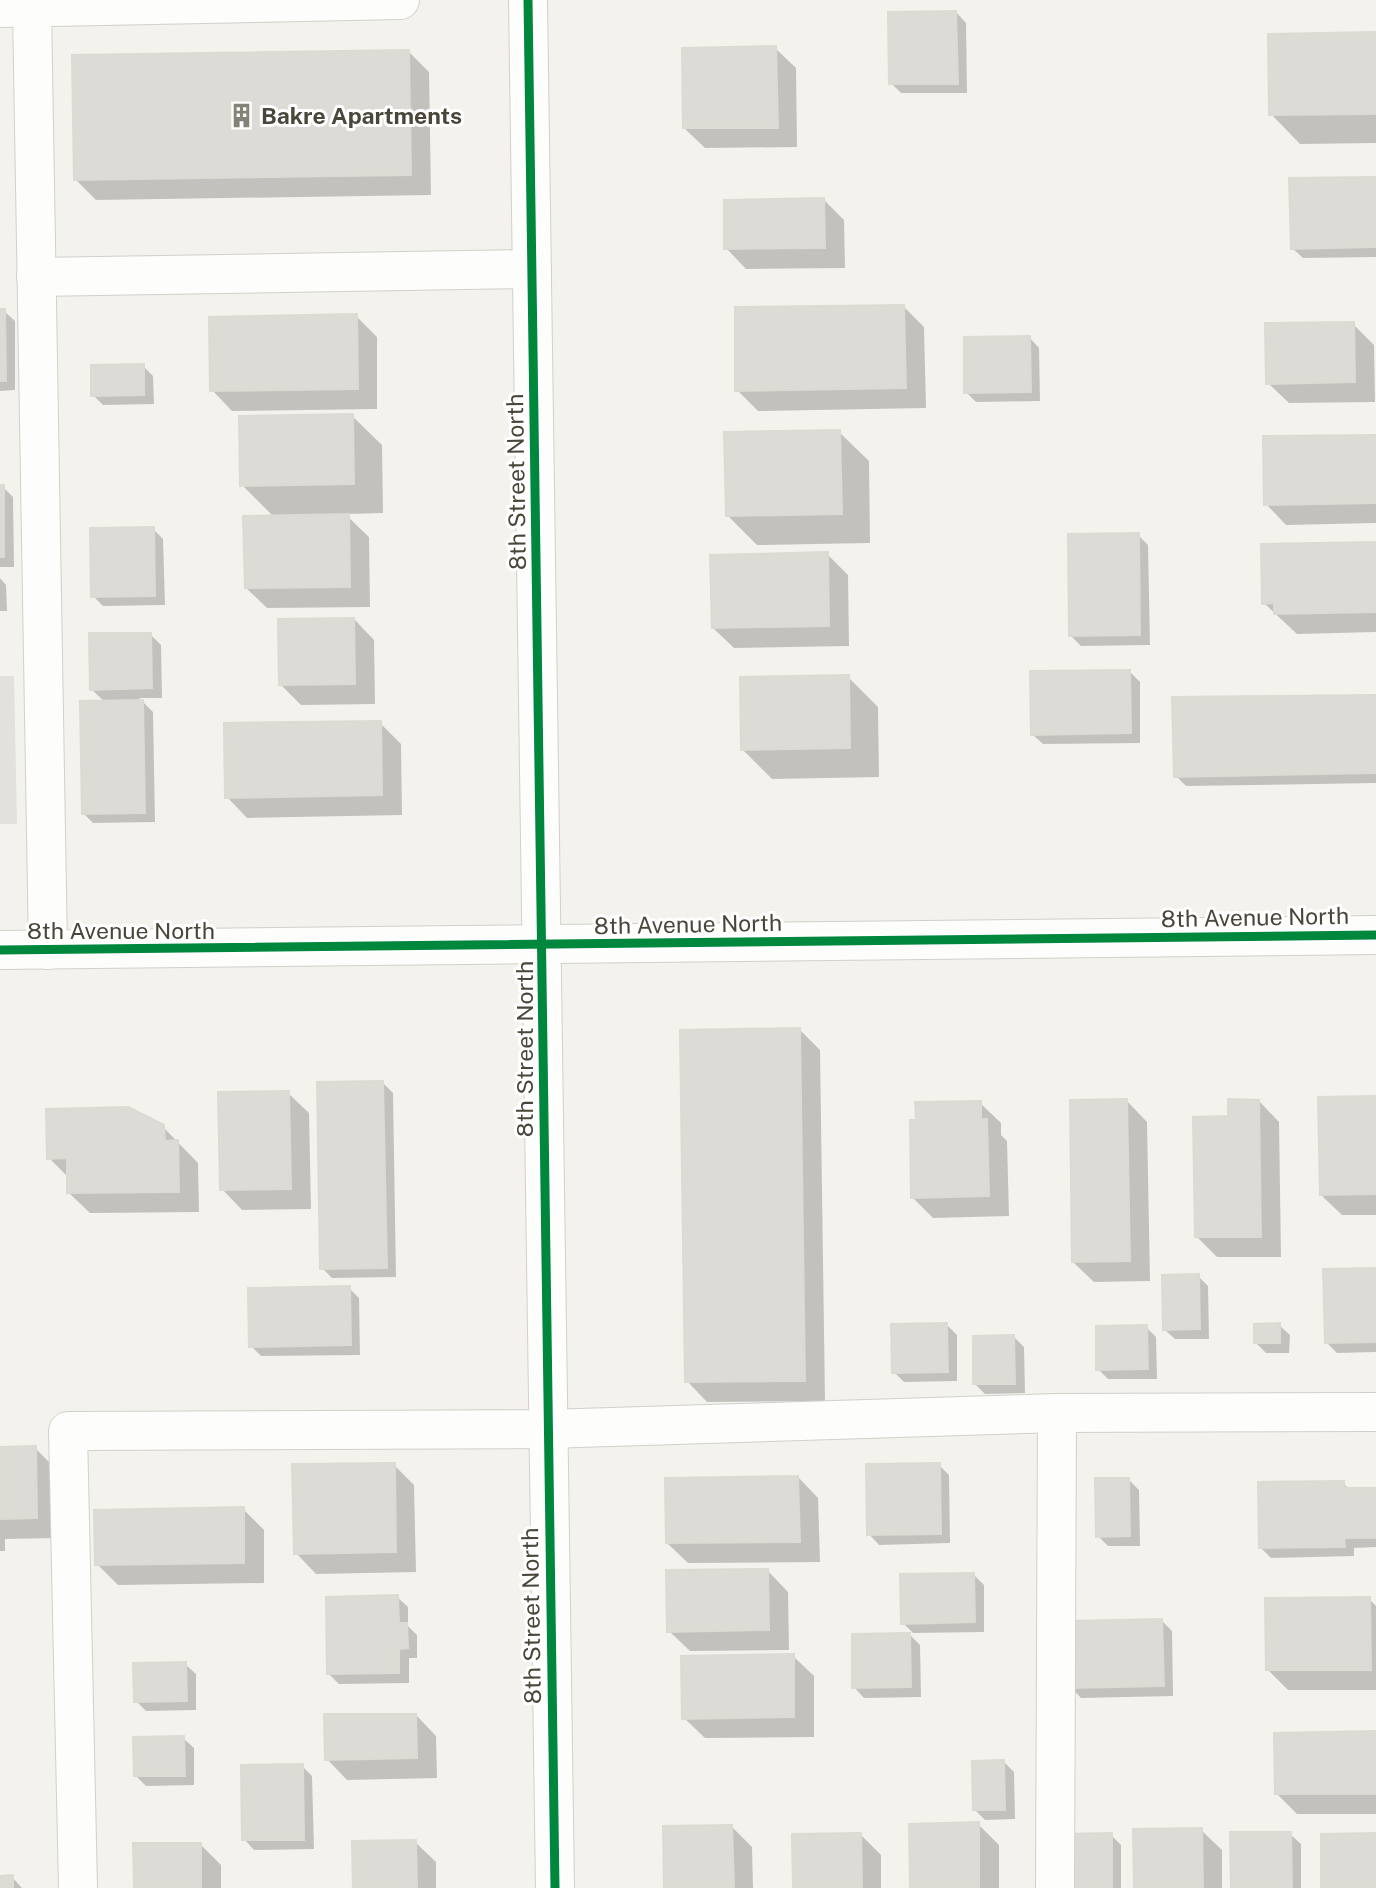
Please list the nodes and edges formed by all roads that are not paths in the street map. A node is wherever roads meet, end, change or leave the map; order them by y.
1 (400, 0) edge
2 (528, 0) edge
3 (16, 8) edge
4 (532, 269) junction
5 (36, 277) junction
6 (1376, 935) edge
7 (543, 945) junction
8 (0, 950) edge
9 (48, 950) junction
10 (1376, 1412) edge
11 (1057, 1413) junction
12 (547, 1429) junction
13 (78, 1888) edge
14 (555, 1888) edge
15 (1055, 1888) edge

1 - 3 street
2 - 4 street, 8th Street North
3 - 5 street
4 - 5 street
4 - 7 street, 8th Street North
5 - 9 street
6 - 7 street, 8th Avenue North
7 - 9 street, 8th Avenue North
7 - 12 street, 8th Street North
8 - 9 street, 8th Avenue North
10 - 11 street
11 - 12 street
11 - 15 street
12 - 13 street
12 - 14 street, 8th Street North

